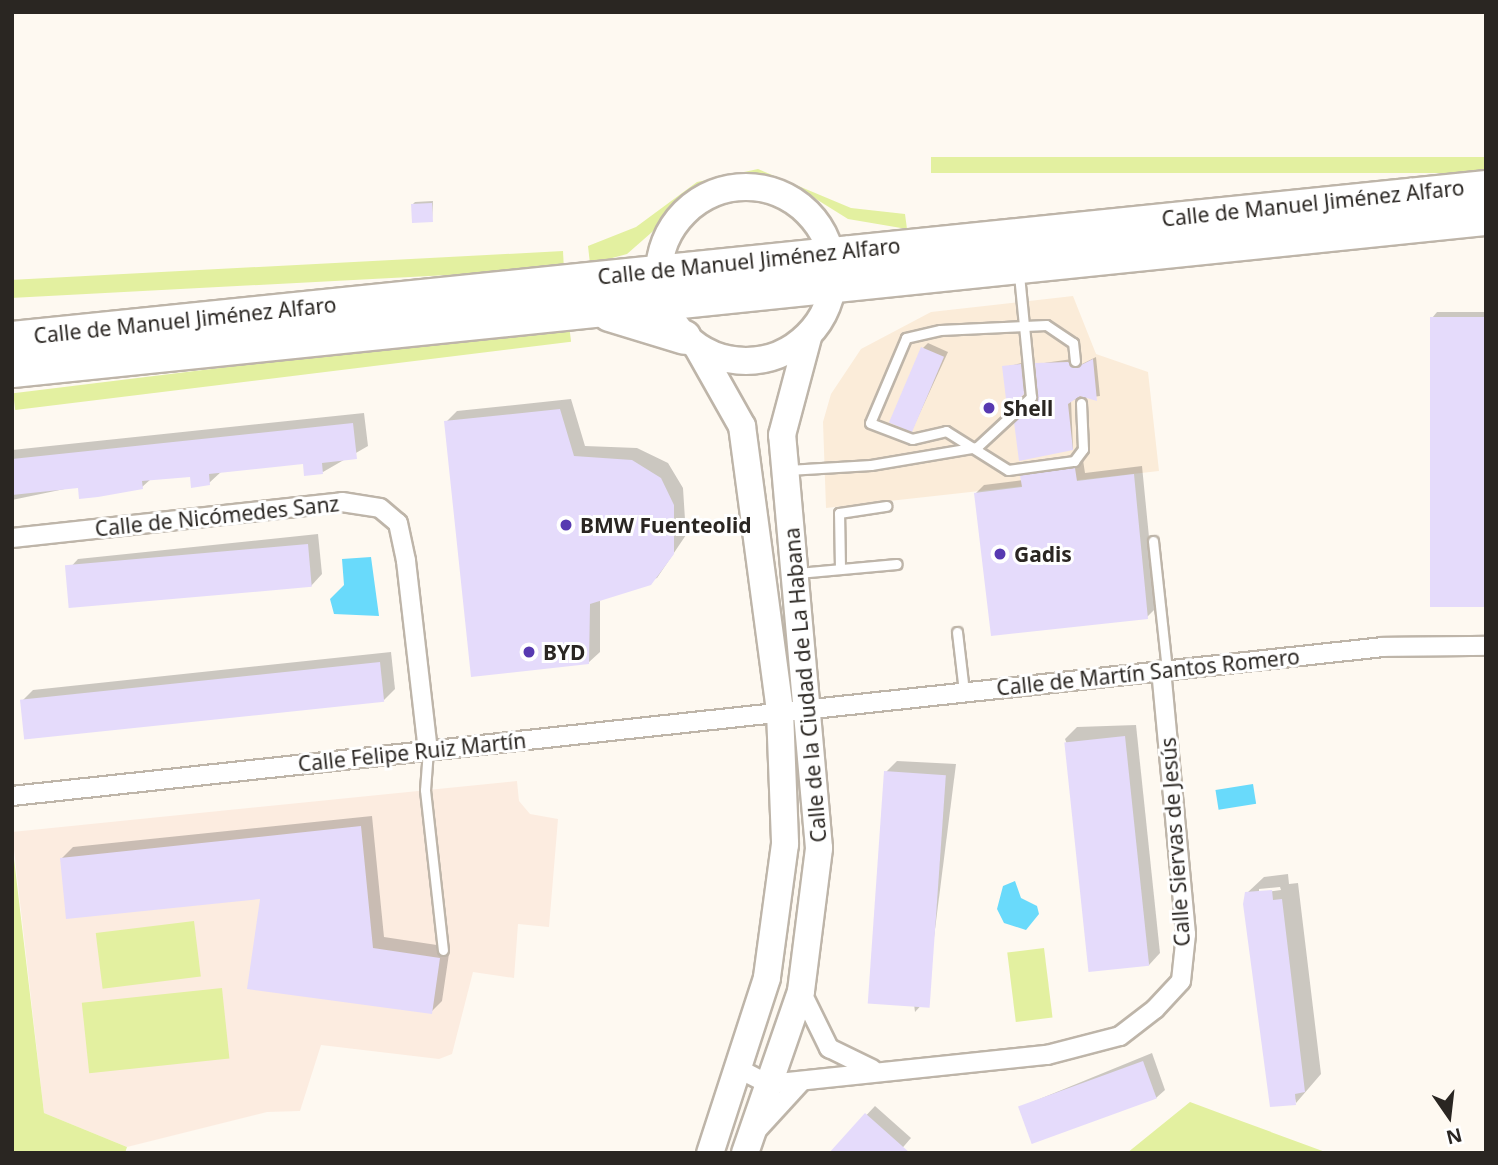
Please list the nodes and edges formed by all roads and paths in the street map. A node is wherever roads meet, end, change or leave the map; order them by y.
1 (1486, 187) edge
2 (1486, 218) edge
3 (831, 251) junction
4 (1017, 262) junction
5 (835, 284) junction
6 (660, 287) junction
7 (593, 309) junction
8 (1024, 324) junction
9 (808, 337) junction
10 (12, 338) edge
11 (691, 343) junction
12 (1076, 361) dead end
13 (12, 370) edge
14 (1081, 403) dead end
15 (977, 447) junction
16 (785, 470) junction
17 (886, 506) dead end
18 (12, 538) edge
19 (1153, 541) dead end
20 (897, 564) dead end
21 (840, 568) junction
22 (796, 573) junction
23 (957, 632) dead end
24 (1486, 646) edge
25 (1164, 670) junction
26 (964, 692) junction
27 (811, 710) junction
28 (780, 711) junction
29 (428, 750) junction
30 (12, 796) edge
31 (443, 950) dead end
32 (800, 991) junction
33 (739, 1069) junction
34 (878, 1071) junction
35 (801, 1082) junction
36 (769, 1084) junction
37 (748, 1145) edge
38 (710, 1153) edge

1 - 3 highway, Calle de Manuel Jiménez Alfaro
2 - 4 highway, Calle de Manuel Jiménez Alfaro
3 - 5 street
3 - 6 highway, Calle de Manuel Jiménez Alfaro
3 - 6 street
4 - 5 highway, Calle de Manuel Jiménez Alfaro
4 - 8 lane
5 - 6 highway, Calle de Manuel Jiménez Alfaro
5 - 9 street, Calle de la Ciudad de La Habana
6 - 7 highway, Calle de Manuel Jiménez Alfaro
6 - 10 highway, Calle de Manuel Jiménez Alfaro
6 - 11 street, Calle de la Ciudad de La Habana
7 - 11 highway
7 - 13 highway, Calle de Manuel Jiménez Alfaro
8 - 12 lane
8 - 15 lane
8 - 15 lane
9 - 11 street
9 - 16 street, Calle de la Ciudad de La Habana
11 - 28 street, Calle de la Ciudad de La Habana
14 - 15 lane
15 - 16 lane
16 - 22 street, Calle de la Ciudad de La Habana
17 - 21 lane
18 - 29 street, Calle de Nicómedes Sanz
19 - 25 lane
20 - 21 lane
21 - 22 lane
22 - 27 street, Calle de la Ciudad de La Habana
23 - 26 lane
24 - 25 street, Calle de Martín Santos Romero
25 - 26 street, Calle de Martín Santos Romero
25 - 34 street, Calle Siervas de Jesús
26 - 27 street, Calle de Martín Santos Romero
27 - 28 street, Calle Felipe Ruiz Martín
27 - 32 street, Calle de la Ciudad de La Habana
28 - 29 street, Calle Felipe Ruiz Martín
28 - 33 street, Calle de la Ciudad de La Habana
29 - 30 street, Calle Felipe Ruiz Martín
29 - 31 lane
32 - 34 street
32 - 36 street, Calle de la Ciudad de La Habana
33 - 36 street
33 - 38 street, Calle de la Ciudad de La Habana
34 - 35 street, Calle Siervas de Jesús
35 - 36 street, Calle Siervas de Jesús
35 - 37 street
36 - 37 street, Calle de la Ciudad de La Habana

